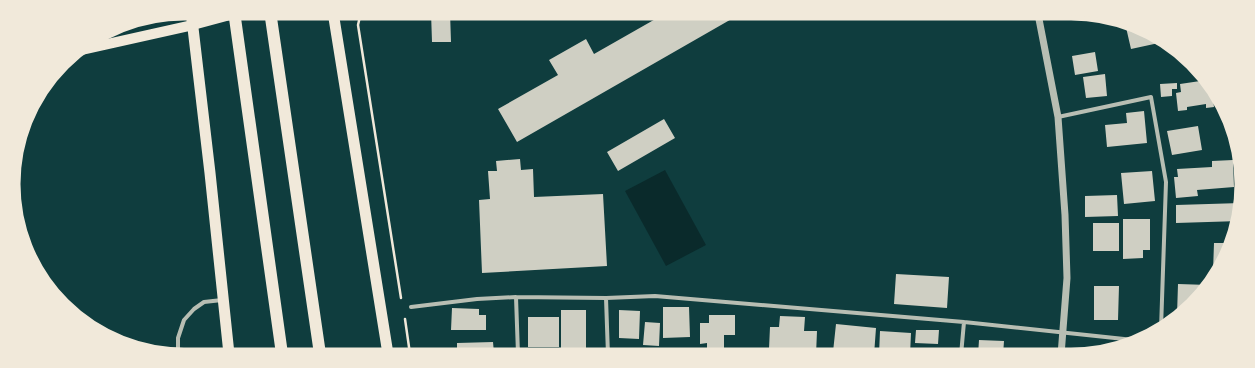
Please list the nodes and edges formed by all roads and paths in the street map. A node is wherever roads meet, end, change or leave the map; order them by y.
1 (192, 18) edge
2 (219, 18) edge
3 (235, 18) edge
4 (271, 18) edge
5 (334, 18) edge
6 (360, 18) edge
7 (1039, 18) edge
8 (193, 25) junction
9 (89, 48) edge
10 (1058, 117) junction
11 (516, 298) junction
12 (606, 298) junction
13 (223, 300) junction
14 (402, 300) dead end
15 (411, 306) dead end
16 (404, 316) dead end
17 (964, 322) junction
18 (1161, 323) edge
19 (1063, 332) junction
20 (1128, 339) edge
21 (178, 350) edge
22 (229, 350) edge
23 (281, 350) edge
24 (319, 350) edge
25 (387, 350) edge
26 (409, 350) edge
27 (518, 350) edge
28 (608, 350) edge
29 (961, 350) edge
30 (1061, 350) edge

1 - 8 highway
2 - 8 main road
3 - 23 highway
4 - 24 highway
5 - 25 highway
6 - 14 path
7 - 10 street
8 - 9 main road
8 - 13 highway
10 - 18 street
10 - 19 street
11 - 12 street
11 - 15 street
11 - 27 street
12 - 17 street
12 - 28 street
13 - 21 street
13 - 22 highway
16 - 26 path
17 - 19 street
17 - 29 street
19 - 20 street
19 - 30 street

